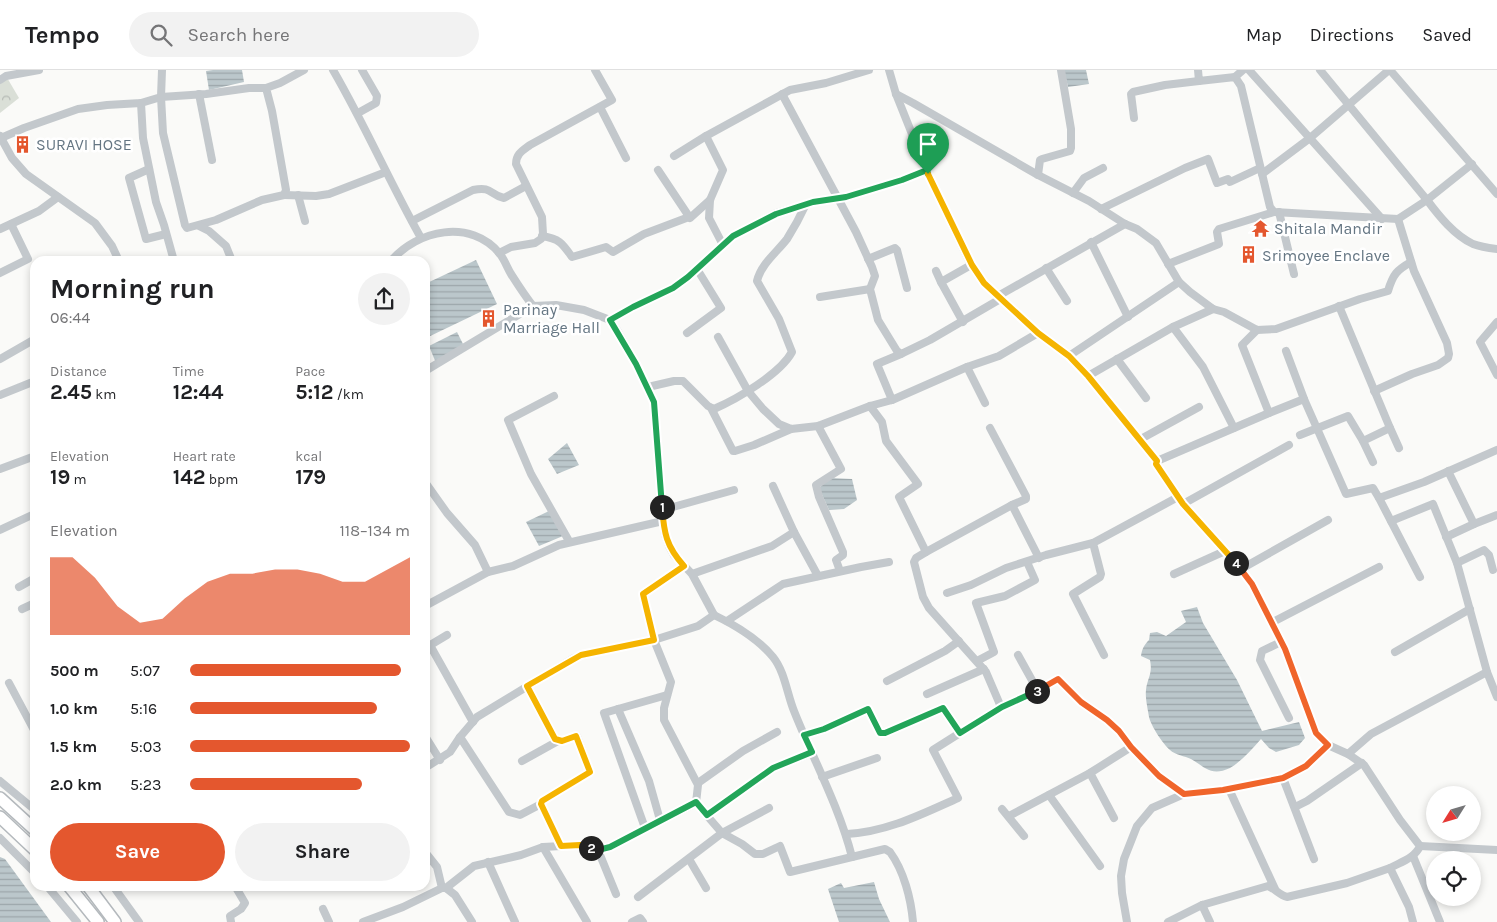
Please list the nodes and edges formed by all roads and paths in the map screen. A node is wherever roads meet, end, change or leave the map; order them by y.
1 (39, 70) edge
2 (162, 70) edge
3 (304, 70) edge
4 (333, 70) edge
5 (362, 70) edge
6 (595, 70) edge
7 (869, 70) edge
8 (889, 70) edge
9 (1061, 70) edge
10 (1198, 70) edge
11 (1244, 70) edge
12 (1249, 70) edge
13 (1320, 70) edge
14 (1390, 70) edge
15 (1235, 77) junction
16 (0, 80) edge
17 (1199, 81) junction
18 (266, 88) junction
19 (199, 94) junction
20 (782, 94) junction
21 (896, 94) junction
22 (161, 97) junction
23 (141, 103) junction
24 (1348, 104) junction
25 (600, 107) junction
26 (358, 113) junction
27 (1134, 118) dead end
28 (706, 136) junction
29 (1, 137) edge
30 (1310, 138) junction
31 (674, 156) dead end
32 (626, 158) dead end
33 (212, 160) dead end
34 (1472, 164) junction
35 (1103, 168) dead end
36 (150, 170) junction
37 (658, 170) dead end
38 (927, 170) junction
39 (1261, 171) junction
40 (386, 172) junction
41 (1038, 175) junction
42 (526, 186) junction
43 (1073, 193) junction
44 (284, 194) junction
45 (1497, 194) edge
46 (298, 195) junction
47 (58, 197) junction
48 (837, 198) junction
49 (710, 200) junction
50 (1427, 200) junction
51 (806, 204) junction
52 (1101, 209) junction
53 (1276, 212) junction
54 (689, 217) junction
55 (1382, 219) junction
56 (1398, 220) junction
57 (305, 221) dead end
58 (412, 222) junction
59 (10, 224) junction
60 (1125, 224) junction
61 (200, 226) junction
62 (0, 229) edge
63 (166, 234) junction
64 (542, 236) junction
65 (422, 238) junction
66 (1091, 242) junction
67 (723, 246) junction
68 (1497, 249) edge
69 (499, 253) junction
70 (117, 256) edge
71 (173, 256) edge
72 (230, 256) edge
73 (395, 256) edge
74 (868, 259) junction
75 (1411, 262) junction
76 (1168, 264) junction
77 (972, 265) junction
78 (1046, 268) junction
79 (697, 269) junction
80 (936, 270) dead end
81 (0, 274) edge
82 (1294, 274) dead end
83 (941, 282) junction
84 (1179, 282) junction
85 (907, 288) dead end
86 (870, 289) junction
87 (820, 297) dead end
88 (1000, 297) junction
89 (1067, 301) dead end
90 (532, 306) junction
91 (1339, 306) junction
92 (1213, 309) junction
93 (1128, 317) junction
94 (610, 320) junction
95 (963, 322) junction
96 (1497, 322) edge
97 (1173, 327) junction
98 (1257, 330) junction
99 (687, 333) dead end
100 (1038, 333) junction
101 (718, 337) dead end
102 (30, 342) edge
103 (1286, 351) dead end
104 (901, 354) junction
105 (1069, 356) junction
106 (0, 359) edge
107 (1117, 359) junction
108 (967, 367) junction
109 (430, 368) edge
110 (1497, 375) edge
111 (1088, 376) junction
112 (30, 383) edge
113 (648, 387) junction
114 (748, 391) junction
115 (1374, 391) junction
116 (0, 395) edge
117 (554, 396) dead end
118 (1146, 398) dead end
119 (1304, 399) junction
120 (892, 400) junction
121 (985, 403) dead end
122 (870, 406) junction
123 (1199, 407) dead end
124 (711, 408) junction
125 (1269, 413) junction
126 (818, 426) junction
127 (990, 428) dead end
128 (1234, 428) junction
129 (1318, 428) junction
130 (1390, 428) junction
131 (791, 429) junction
132 (1300, 435) dead end
133 (1139, 440) junction
134 (1362, 441) junction
135 (1289, 445) dead end
136 (1399, 448) dead end
137 (1497, 450) edge
138 (30, 458) edge
139 (1157, 461) junction
140 (1373, 462) dead end
141 (0, 469) edge
142 (1448, 471) junction
143 (773, 486) dead end
144 (430, 489) edge
145 (734, 490) dead end
146 (1178, 497) junction
147 (1379, 498) junction
148 (1183, 504) junction
149 (1012, 505) junction
150 (662, 510) junction
151 (1497, 515) edge
152 (30, 516) edge
153 (1328, 520) dead end
154 (664, 521) junction
155 (1391, 521) junction
156 (1474, 524) junction
157 (0, 530) edge
158 (794, 532) junction
159 (1446, 537) junction
160 (569, 541) junction
161 (1093, 543) junction
162 (1225, 551) junction
163 (926, 552) junction
164 (1039, 558) junction
165 (889, 562) dead end
166 (1027, 562) junction
167 (1457, 562) junction
168 (684, 566) junction
169 (1379, 567) dead end
170 (1241, 569) junction
171 (1493, 570) dead end
172 (840, 571) junction
173 (488, 572) junction
174 (692, 574) junction
175 (1174, 574) dead end
176 (818, 576) junction
177 (1420, 577) dead end
178 (30, 581) edge
179 (19, 588) dead end
180 (947, 593) dead end
181 (430, 603) edge
182 (30, 605) edge
183 (22, 609) dead end
184 (1470, 609) junction
185 (714, 615) junction
186 (727, 621) junction
187 (1271, 623) junction
188 (446, 635) dead end
189 (654, 640) junction
190 (959, 641) junction
191 (1281, 642) junction
192 (1396, 652) dead end
193 (1018, 655) dead end
194 (1104, 655) dead end
195 (977, 661) junction
196 (984, 669) junction
197 (1487, 672) junction
198 (887, 681) dead end
199 (10, 683) dead end
200 (527, 686) junction
201 (1038, 690) junction
202 (927, 694) dead end
203 (667, 695) junction
204 (1497, 697) edge
205 (1002, 707) junction
206 (618, 709) junction
207 (1289, 718) dead end
208 (30, 722) edge
209 (473, 722) junction
210 (776, 732) dead end
211 (960, 733) junction
212 (804, 735) junction
213 (460, 737) junction
214 (558, 741) junction
215 (430, 744) edge
216 (1328, 745) junction
217 (1131, 747) junction
218 (812, 752) junction
219 (1348, 754) junction
220 (878, 758) dead end
221 (440, 760) junction
222 (522, 761) dead end
223 (1362, 764) junction
224 (430, 765) edge
225 (1090, 773) junction
226 (822, 777) junction
227 (1283, 778) junction
228 (0, 781) edge
229 (698, 783) junction
230 (1229, 789) junction
231 (1184, 794) junction
232 (1049, 795) junction
233 (0, 798) edge
234 (696, 802) junction
235 (541, 804) junction
236 (30, 806) edge
237 (1295, 807) junction
238 (769, 808) dead end
239 (1002, 809) dead end
240 (707, 815) junction
241 (1009, 816) junction
242 (0, 817) edge
243 (1114, 818) dead end
244 (660, 820) junction
245 (30, 825) edge
246 (645, 828) junction
247 (722, 834) junction
248 (846, 834) junction
249 (1024, 836) dead end
250 (1, 841) edge
251 (30, 845) edge
252 (561, 846) junction
253 (1420, 846) junction
254 (543, 847) junction
255 (598, 850) junction
256 (1497, 850) edge
257 (852, 856) junction
258 (1413, 856) junction
259 (430, 858) edge
260 (689, 859) junction
261 (1314, 859) dead end
262 (488, 862) junction
263 (1100, 866) dead end
264 (30, 868) edge
265 (1390, 868) junction
266 (444, 888) junction
267 (706, 888) dead end
268 (1275, 889) junction
269 (51, 891) edge
270 (73, 891) edge
271 (92, 891) edge
272 (117, 891) edge
273 (238, 891) edge
274 (616, 894) dead end
275 (638, 897) dead end
276 (1202, 906) junction
277 (323, 909) dead end
278 (77, 922) edge
279 (98, 922) edge
280 (115, 922) edge
281 (139, 922) edge
282 (231, 922) edge
283 (329, 922) edge
284 (363, 922) edge
285 (472, 922) edge
286 (515, 922) edge
287 (587, 922) edge
288 (632, 922) edge
289 (643, 922) edge
290 (913, 922) edge
291 (1128, 922) edge
292 (1168, 922) edge
293 (1210, 922) edge
294 (1413, 922) edge
295 (1440, 922) edge

1 - 16 street
2 - 22 street
3 - 18 street
4 - 26 street
5 - 26 street
6 - 25 street
7 - 20 street
8 - 21 street
9 - 41 street
10 - 17 street
11 - 15 street
12 - 30 street
13 - 24 street
14 - 24 street
14 - 34 street
15 - 17 street
15 - 39 street
17 - 27 street
18 - 19 street
18 - 44 street
19 - 22 street
19 - 33 street
20 - 28 street
20 - 48 street
21 - 38 street
21 - 41 street
22 - 23 street
22 - 61 street
23 - 29 street
23 - 36 street
24 - 30 street
24 - 50 street
25 - 32 street
25 - 42 street
26 - 40 street
28 - 31 street
28 - 49 street
29 - 47 street
30 - 39 street
30 - 55 street
34 - 45 street
34 - 50 street
35 - 43 street
36 - 63 street
36 - 63 street
37 - 54 street
38 - 48 street
38 - 77 street
39 - 52 street
39 - 53 street
40 - 46 street
40 - 58 street
41 - 43 street
42 - 58 street
42 - 64 street
43 - 52 street
44 - 46 street
44 - 61 street
46 - 57 street
47 - 59 street
47 - 70 street
48 - 51 street
48 - 74 street
49 - 54 street
49 - 67 street
50 - 56 street
50 - 68 street
51 - 67 street
51 - 114 street
52 - 60 street
53 - 55 street
53 - 76 street
53 - 82 street
54 - 64 street
55 - 56 street
56 - 75 street
58 - 65 street
59 - 62 street
59 - 81 street
60 - 66 street
60 - 76 street
61 - 72 street
63 - 71 street
64 - 69 street
65 - 69 street
65 - 73 street
66 - 78 street
66 - 93 street
67 - 79 street
69 - 90 street
74 - 85 street
74 - 86 street
75 - 91 street
75 - 115 street
76 - 84 street
77 - 83 street
77 - 88 street
78 - 88 street
78 - 89 street
79 - 94 street
79 - 99 street
80 - 83 street
83 - 95 street
84 - 92 street
84 - 93 street
86 - 87 street
86 - 104 street
88 - 95 street
88 - 100 street
90 - 94 street
90 - 109 street
91 - 98 street
91 - 115 street
92 - 97 street
92 - 98 street
93 - 105 street
94 - 113 street
95 - 104 street
96 - 110 street
97 - 107 street
97 - 128 street
98 - 125 street
100 - 105 street
100 - 108 street
101 - 114 street
102 - 106 street
103 - 119 street
104 - 120 street
105 - 111 street
107 - 111 street
107 - 118 street
108 - 120 street
108 - 121 street
111 - 133 street
112 - 116 street
113 - 124 street
113 - 150 street
114 - 124 street
114 - 131 street
115 - 130 street
117 - 160 street
119 - 125 street
119 - 129 street
120 - 122 street
122 - 126 street
122 - 163 street
123 - 133 street
124 - 131 street
125 - 128 street
126 - 131 street
126 - 172 street
127 - 149 street
128 - 139 street
129 - 132 street
129 - 134 street
129 - 147 street
130 - 134 street
130 - 136 street
133 - 139 street
134 - 140 street
135 - 148 street
137 - 142 street
138 - 141 street
139 - 146 street
142 - 147 street
142 - 156 street
143 - 158 street
144 - 173 street
145 - 150 street
146 - 148 street
146 - 161 street
147 - 155 street
148 - 162 street
149 - 163 street
149 - 164 street
150 - 154 street
151 - 156 street
152 - 157 street
153 - 170 street
154 - 160 street
154 - 168 street
155 - 159 street
155 - 177 street
156 - 159 street
158 - 174 street
158 - 176 street
159 - 167 street
160 - 173 street
161 - 164 street
161 - 194 street
162 - 170 street
162 - 175 street
163 - 190 street
164 - 166 street
165 - 172 street
166 - 180 street
166 - 195 street
167 - 171 street
167 - 184 street
168 - 174 street
168 - 189 street
169 - 187 street
170 - 187 street
172 - 176 street
173 - 181 street
174 - 185 street
176 - 186 street
178 - 179 street
182 - 183 street
184 - 192 street
184 - 197 street
185 - 186 street
185 - 189 street
186 - 212 street
187 - 191 street
188 - 209 street
189 - 200 street
189 - 203 street
190 - 195 street
190 - 198 street
191 - 207 street
191 - 216 street
193 - 201 street
195 - 196 street
196 - 202 street
196 - 205 street
197 - 204 street
197 - 219 street
199 - 208 street
200 - 209 street
200 - 214 street
201 - 205 street
201 - 217 street
203 - 206 street
203 - 229 street
205 - 211 street
206 - 244 street
206 - 246 street
209 - 213 street
210 - 229 street
211 - 212 street
211 - 248 street
212 - 218 street
213 - 221 street
213 - 235 street
214 - 222 street
214 - 235 street
215 - 221 street
216 - 219 street
216 - 227 street
217 - 225 street
217 - 231 street
218 - 226 street
218 - 240 street
219 - 223 street
220 - 226 street
221 - 224 street
223 - 237 street
223 - 253 street
225 - 232 street
225 - 243 street
226 - 248 street
227 - 230 street
227 - 237 street
228 - 236 street
229 - 234 street
230 - 231 street
230 - 268 street
231 - 291 street
232 - 241 street
232 - 263 street
233 - 245 highway
234 - 240 street
234 - 244 street
235 - 252 street
237 - 261 street
238 - 247 street
239 - 241 street
240 - 247 street
241 - 249 street
242 - 251 highway
244 - 246 street
246 - 255 street
247 - 257 street
247 - 260 street
248 - 257 street
250 - 264 street
252 - 254 street
252 - 255 street
253 - 256 street
253 - 258 street
254 - 262 street
254 - 287 street
255 - 274 street
257 - 290 street
258 - 265 street
258 - 295 street
259 - 266 street
260 - 267 street
260 - 275 street
262 - 266 street
262 - 286 street
265 - 268 street
265 - 294 street
266 - 284 street
266 - 285 street
268 - 276 street
269 - 278 street
270 - 279 highway
271 - 280 highway
272 - 281 street
273 - 282 street
276 - 292 street
276 - 293 street
277 - 283 street
288 - 289 street

